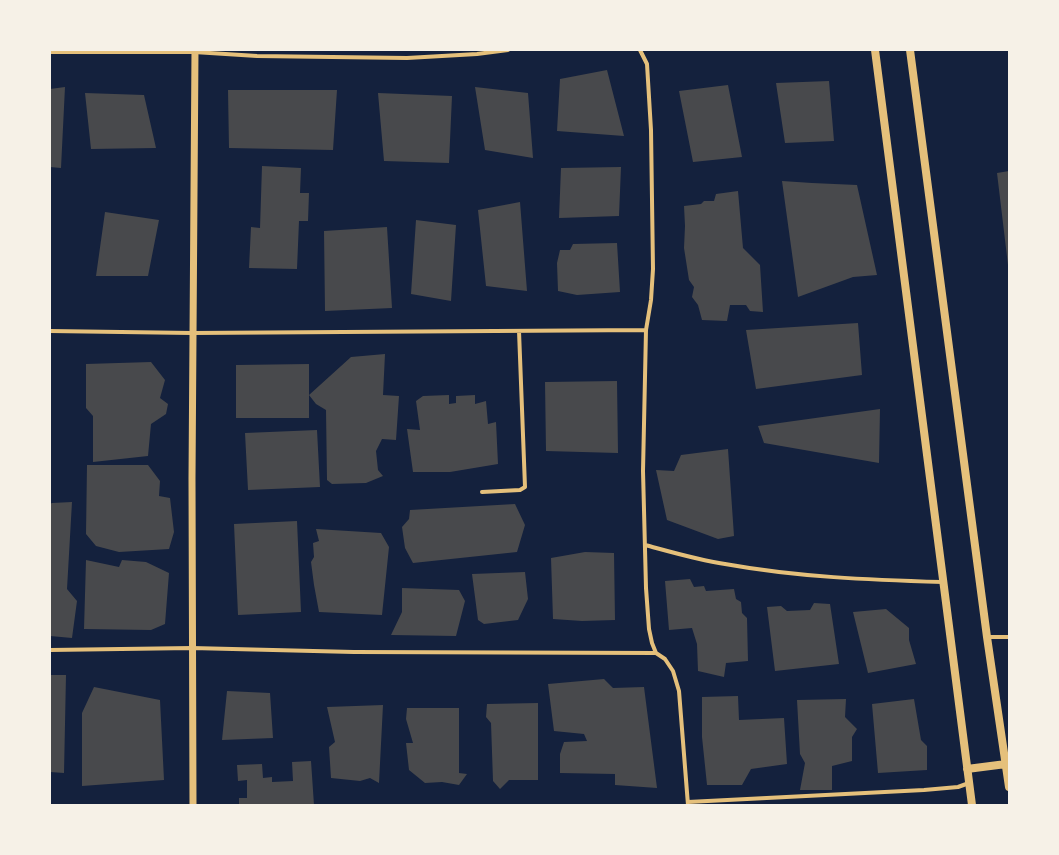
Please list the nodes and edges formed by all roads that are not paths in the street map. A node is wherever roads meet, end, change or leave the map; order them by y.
1 (508, 50) edge
2 (640, 50) edge
3 (875, 50) edge
4 (910, 50) edge
5 (194, 51) edge
6 (50, 52) edge
7 (646, 330) junction
8 (50, 331) edge
9 (519, 331) junction
10 (192, 333) junction
11 (482, 492) dead end
12 (645, 545) junction
13 (944, 582) junction
14 (987, 637) junction
15 (1009, 637) edge
16 (192, 648) junction
17 (50, 650) edge
18 (656, 653) junction
19 (1006, 764) junction
20 (967, 768) junction
21 (969, 783) junction
22 (1009, 787) edge
23 (688, 803) edge
24 (193, 805) edge
25 (972, 805) edge

1 - 5 street
2 - 7 street
3 - 13 main road
4 - 14 main road
5 - 6 street
5 - 10 street
7 - 9 street
7 - 12 street
8 - 10 street
9 - 10 street
9 - 11 street
10 - 16 street
12 - 13 street
12 - 18 street
13 - 20 main road
14 - 15 street
14 - 19 main road
16 - 17 street
16 - 18 street
16 - 24 street
18 - 23 street
19 - 20 main road
19 - 22 main road
20 - 21 main road
21 - 23 street
21 - 25 main road

